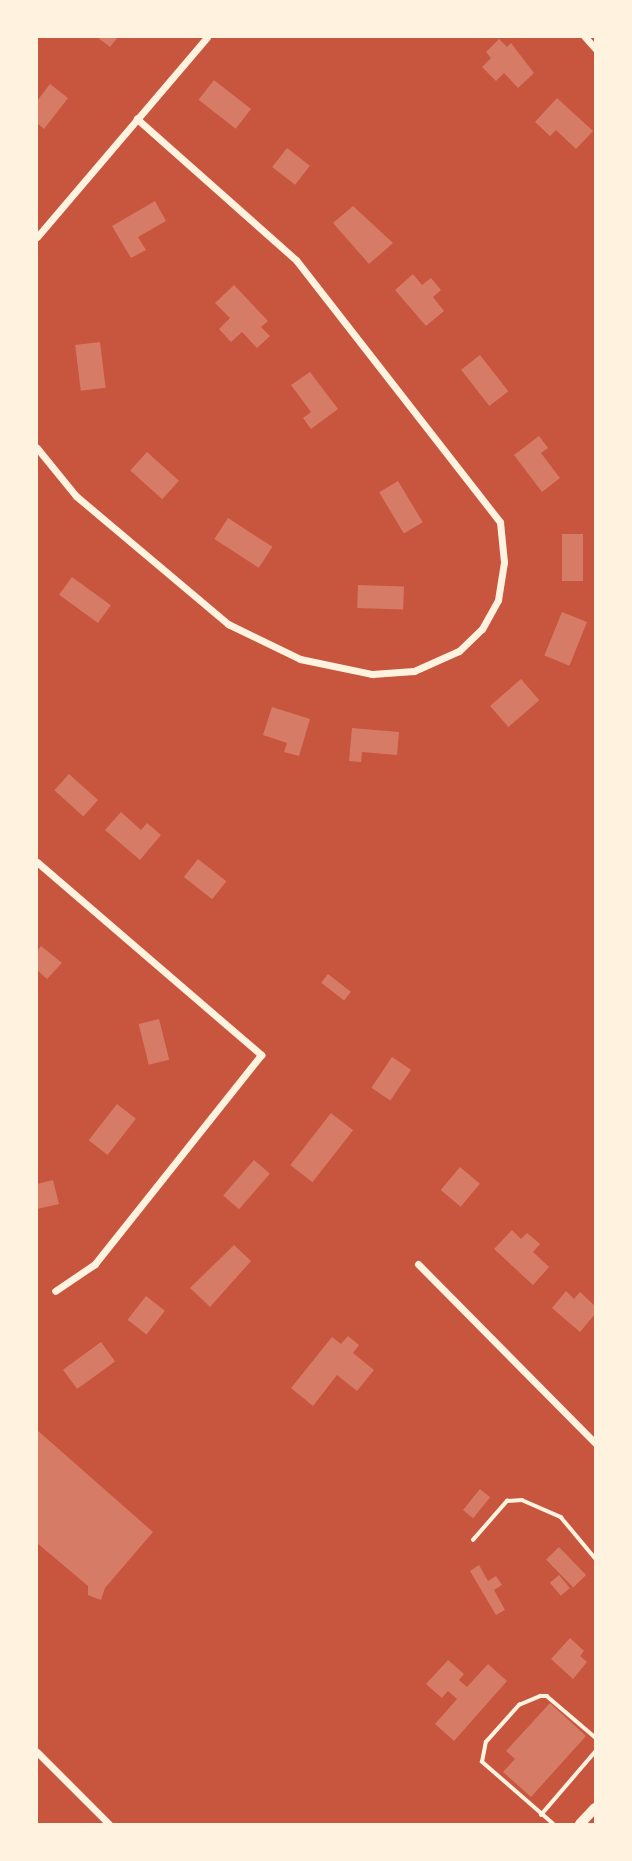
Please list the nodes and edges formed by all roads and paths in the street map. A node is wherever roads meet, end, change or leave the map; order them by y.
1 (206, 37) edge
2 (584, 37) edge
3 (595, 48) edge
4 (137, 120) junction
5 (37, 237) edge
6 (37, 448) edge
7 (37, 862) edge
8 (418, 1264) dead end
9 (55, 1291) dead end
10 (595, 1443) edge
11 (473, 1540) dead end
12 (595, 1558) edge
13 (595, 1737) edge
14 (37, 1752) edge
15 (595, 1752) edge
16 (595, 1808) edge
17 (541, 1815) junction
18 (109, 1824) edge
19 (553, 1824) edge
20 (580, 1824) edge

1 - 4 street
2 - 3 street
4 - 5 street
4 - 6 street
7 - 9 street
8 - 10 street
11 - 12 lane
13 - 17 lane
14 - 18 street
15 - 17 lane
16 - 20 main road
17 - 19 lane

